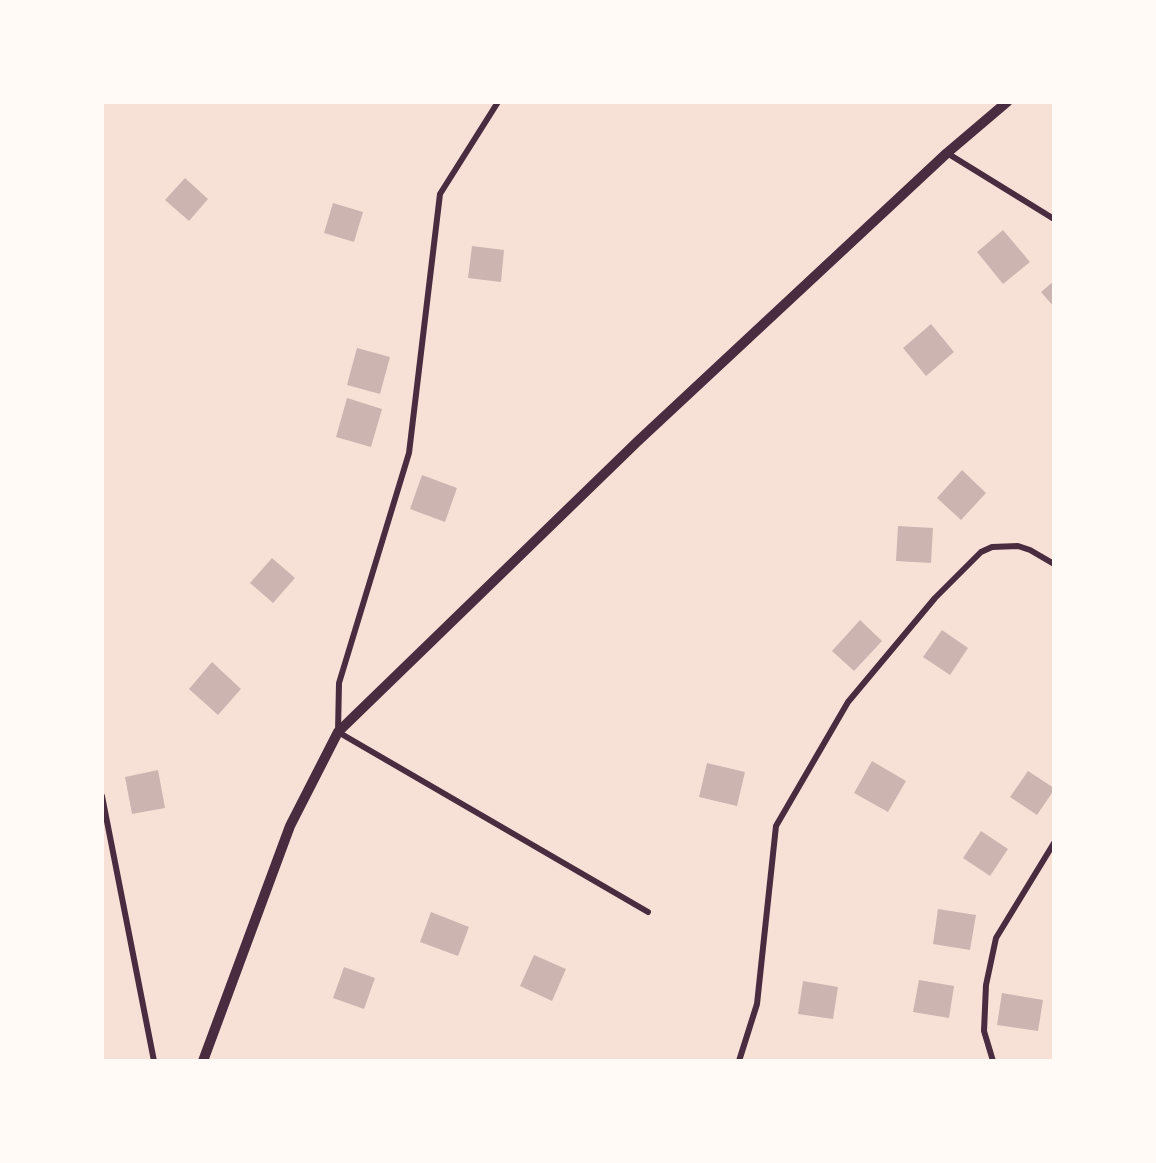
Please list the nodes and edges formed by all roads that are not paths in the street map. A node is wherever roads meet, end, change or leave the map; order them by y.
1 (498, 102) edge
2 (1007, 102) edge
3 (947, 153) junction
4 (1054, 219) edge
5 (1054, 564) edge
6 (338, 732) junction
7 (102, 795) edge
8 (1054, 843) edge
9 (648, 912) dead end
10 (154, 1061) edge
11 (203, 1061) edge
12 (739, 1061) edge
13 (993, 1061) edge

1 - 6 street
2 - 3 street
3 - 4 street
3 - 6 street
5 - 12 street
6 - 9 street
6 - 11 street
7 - 10 street
8 - 13 street

